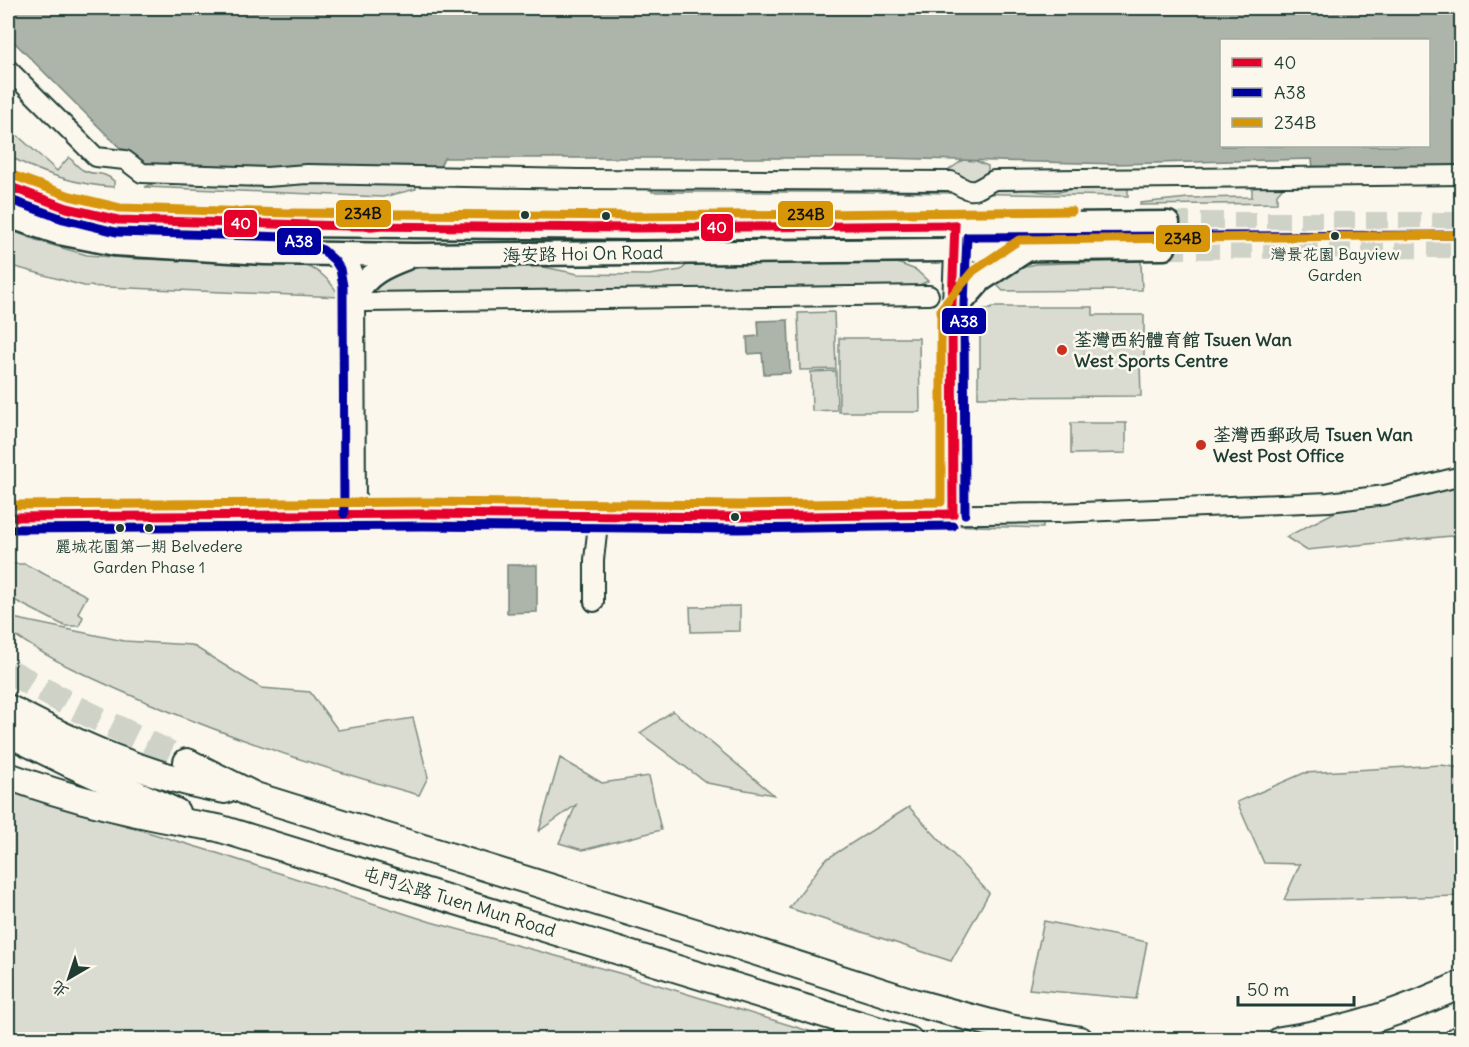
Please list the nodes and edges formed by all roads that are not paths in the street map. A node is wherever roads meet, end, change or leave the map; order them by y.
1 (10, 78) edge
2 (1461, 175) edge
3 (8, 186) edge
4 (8, 216) edge
5 (1168, 223) tunnel mouth
6 (288, 225) junction
7 (955, 225) junction
8 (1164, 248) tunnel mouth
9 (955, 250) junction
10 (1025, 251) junction
11 (345, 254) junction
12 (414, 255) junction
13 (929, 295) dead end
14 (361, 299) junction
15 (952, 314) junction
16 (1461, 476) edge
17 (356, 514) junction
18 (953, 514) junction
19 (599, 515) junction
20 (8, 517) edge
21 (594, 602) dead end
22 (8, 708) edge
23 (8, 733) edge
24 (187, 762) tunnel mouth
25 (8, 776) edge
26 (255, 796) junction
27 (218, 828) junction
28 (1461, 984) edge
29 (909, 1040) edge
30 (1080, 1040) edge
31 (1281, 1040) edge

1 - 2 street
3 - 6 main road, 海安路 Hoi On Road
4 - 11 main road, 海安路 Hoi On Road
5 - 7 main road, 海安路 Hoi On Road
6 - 7 main road, 海安路 Hoi On Road
6 - 11 main road
7 - 9 street
8 - 10 main road, 海安路 Hoi On Road
9 - 10 main road, 海安路 Hoi On Road
9 - 12 main road, 海安路 Hoi On Road
9 - 15 street
10 - 15 main road
11 - 12 main road, 海安路 Hoi On Road
11 - 14 street
12 - 14 main road
13 - 14 street
14 - 17 street
15 - 18 street
16 - 18 street
17 - 19 street
17 - 20 street
18 - 19 street
19 - 21 street
22 - 26 highway
23 - 27 highway
24 - 26 highway
25 - 27 highway, 屯門公路 Tuen Mun Road
26 - 30 highway
27 - 29 highway, 屯門公路 Tuen Mun Road
28 - 31 highway

